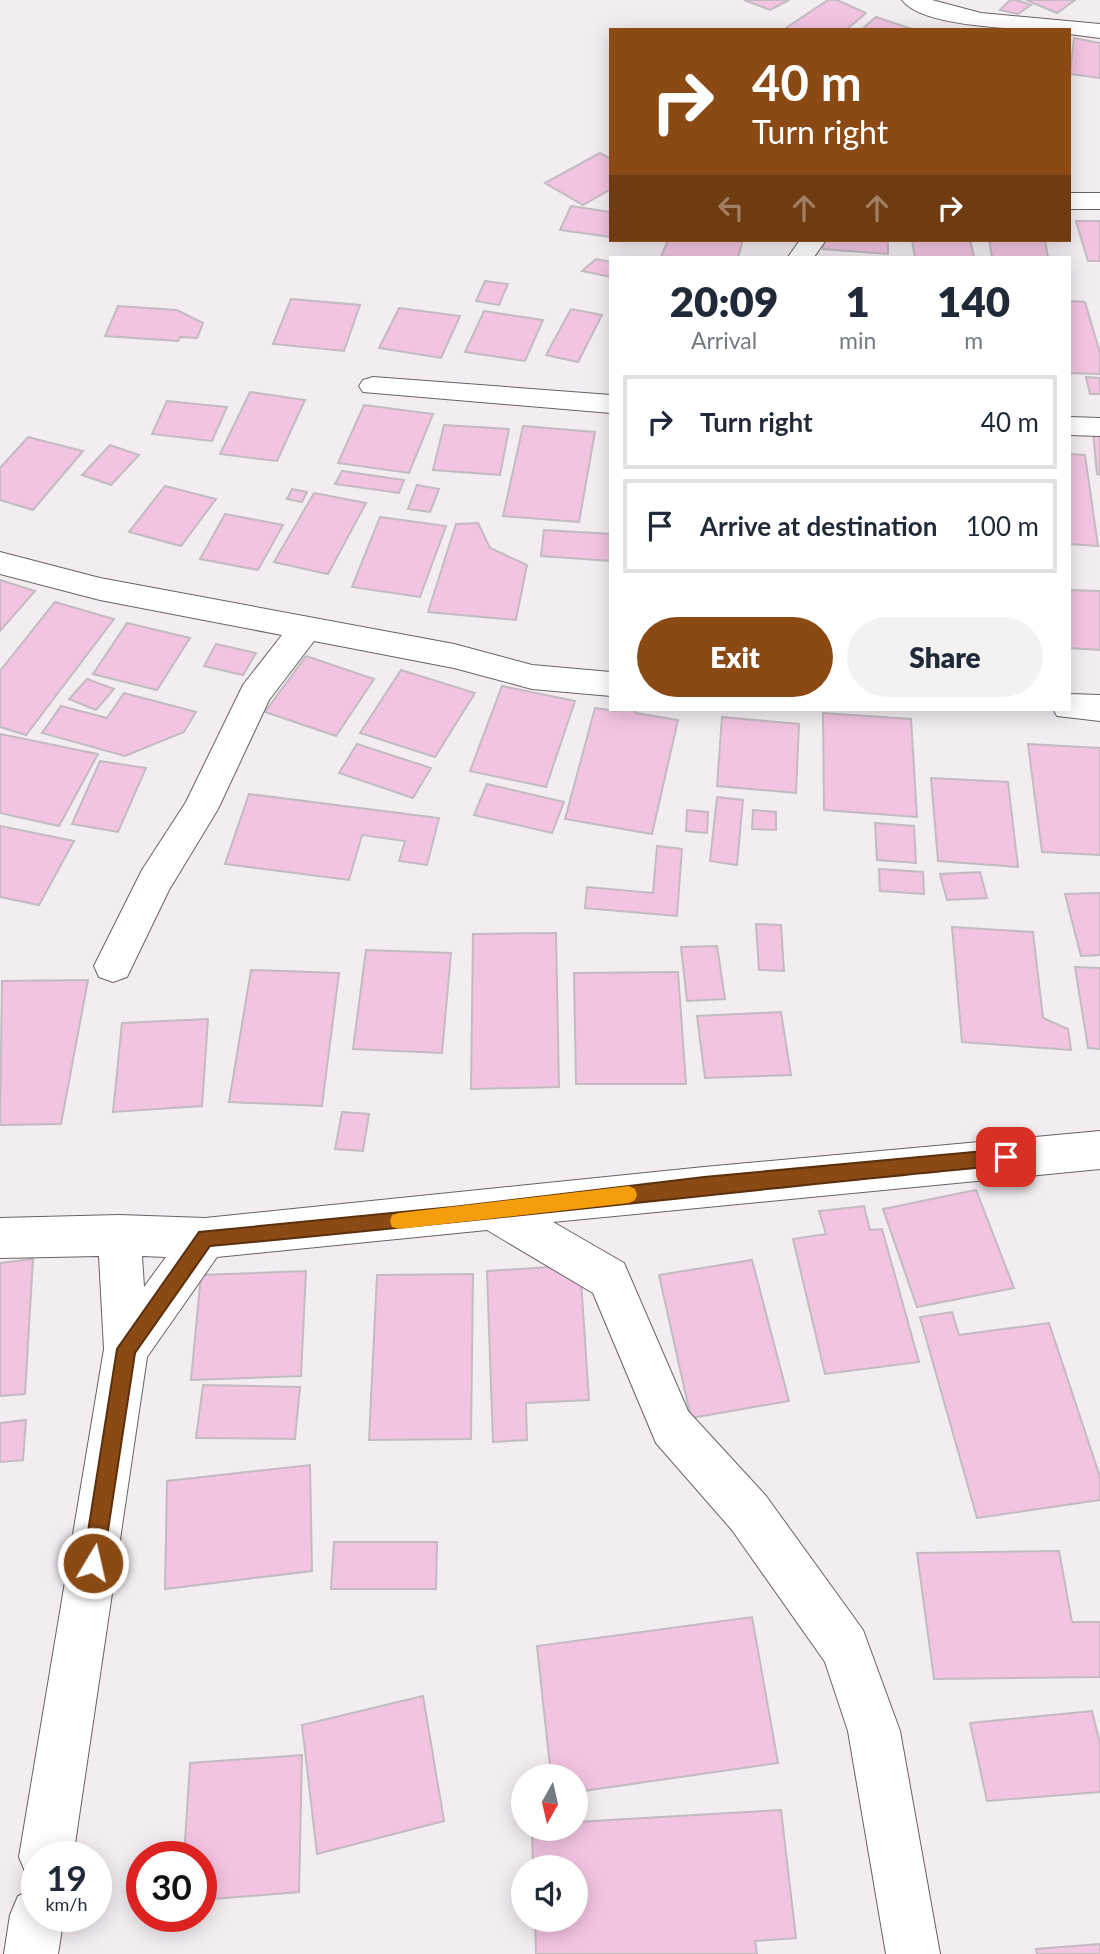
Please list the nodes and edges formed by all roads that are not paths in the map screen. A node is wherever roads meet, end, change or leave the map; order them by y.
1 (913, 0) edge
2 (1083, 8) dead end
3 (1063, 24) junction
4 (1100, 31) edge
5 (1071, 201) edge
6 (1100, 201) edge
7 (373, 386) dead end
8 (609, 404) edge
9 (1071, 426) edge
10 (1100, 427) edge
11 (0, 563) edge
12 (305, 629) junction
13 (609, 684) edge
14 (1071, 707) edge
15 (1100, 708) edge
16 (113, 966) dead end
17 (1100, 1150) edge
18 (494, 1211) junction
19 (119, 1235) junction
20 (0, 1238) edge
21 (205, 1238) junction
22 (127, 1349) junction
23 (49, 1841) edge
24 (34, 1932) edge
25 (30, 1954) edge
26 (913, 1954) edge

1 - 3 street
2 - 3 street
3 - 4 street
5 - 6 street
7 - 8 street
9 - 10 street
11 - 12 street
12 - 13 street
12 - 16 street
14 - 15 street
17 - 18 street
18 - 21 street
18 - 26 street
19 - 20 street
19 - 21 street
19 - 22 street
21 - 22 street
22 - 23 street
24 - 25 street

